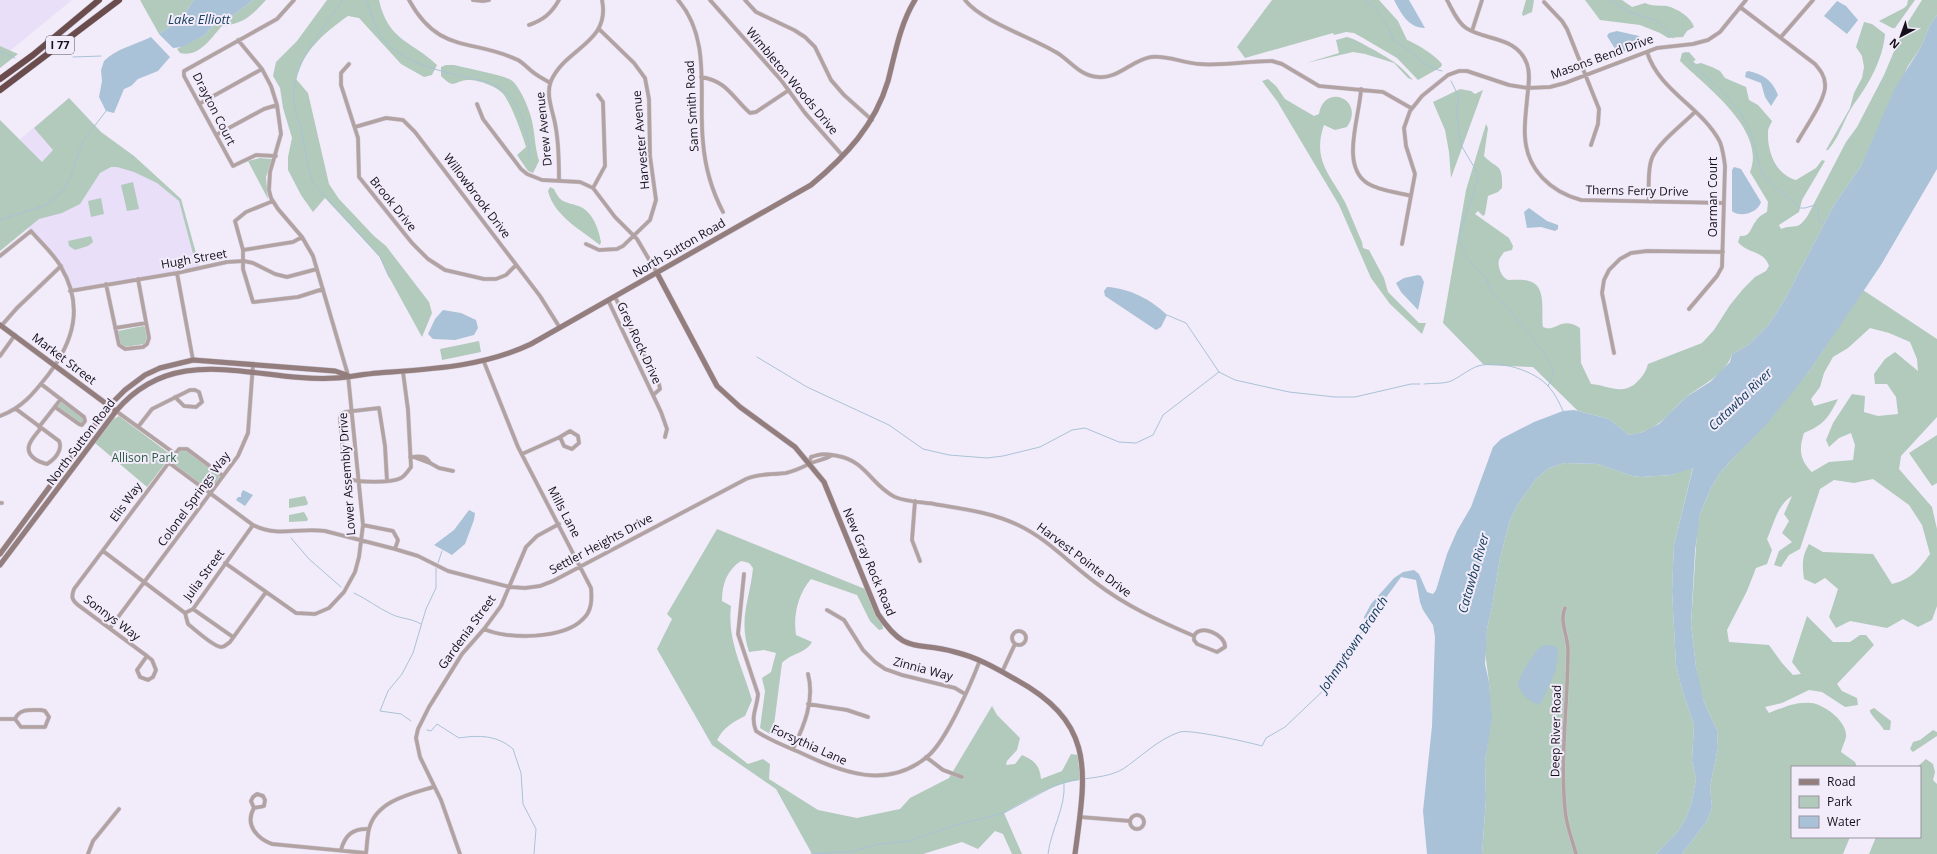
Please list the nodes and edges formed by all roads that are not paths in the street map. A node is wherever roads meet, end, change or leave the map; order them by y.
1 (99, 0) edge
2 (119, 0) edge
3 (294, 0) edge
4 (409, 0) edge
5 (473, 0) edge
6 (489, 0) edge
7 (559, 0) edge
8 (602, 0) edge
9 (678, 0) edge
10 (710, 0) edge
11 (745, 0) edge
12 (915, 0) edge
13 (965, 0) edge
14 (1447, 0) edge
15 (1482, 0) edge
16 (1746, 0) edge
17 (1813, 0) edge
18 (1544, 2) dead end
19 (1740, 7) junction
20 (529, 26) dead end
21 (598, 30) junction
22 (1472, 30) junction
23 (1781, 37) junction
24 (238, 40) junction
25 (1647, 52) junction
26 (349, 64) dead end
27 (262, 69) junction
28 (1587, 76) junction
29 (701, 77) junction
30 (0, 79) edge
31 (550, 83) junction
32 (1528, 88) junction
33 (1361, 89) junction
34 (0, 90) edge
35 (789, 90) junction
36 (598, 95) dead end
37 (199, 104) junction
38 (478, 104) dead end
39 (277, 105) junction
40 (1411, 108) junction
41 (1695, 112) junction
42 (872, 120) junction
43 (355, 127) junction
44 (216, 135) junction
45 (1798, 141) dead end
46 (1590, 145) dead end
47 (276, 156) junction
48 (843, 156) junction
49 (559, 181) junction
50 (593, 188) junction
51 (1411, 196) junction
52 (273, 201) junction
53 (1649, 201) junction
54 (1724, 203) junction
55 (722, 212) dead end
56 (634, 236) junction
57 (302, 237) junction
58 (586, 244) dead end
59 (1402, 244) dead end
60 (243, 250) junction
61 (1723, 252) junction
62 (0, 256) edge
63 (244, 261) junction
64 (61, 266) junction
65 (516, 266) junction
66 (318, 269) junction
67 (177, 273) junction
68 (657, 273) junction
69 (138, 279) junction
70 (106, 284) junction
71 (323, 289) junction
72 (70, 290) junction
73 (614, 297) junction
74 (608, 300) junction
75 (1689, 309) dead end
76 (146, 323) junction
77 (1, 325) edge
78 (115, 328) junction
79 (557, 329) junction
80 (15, 335) junction
81 (1614, 353) dead end
82 (0, 356) edge
83 (193, 360) junction
84 (484, 362) junction
85 (254, 364) junction
86 (56, 365) junction
87 (253, 372) junction
88 (403, 372) junction
89 (348, 375) junction
90 (41, 384) junction
91 (652, 395) junction
92 (175, 397) junction
93 (61, 399) junction
94 (109, 406) junction
95 (55, 407) junction
96 (16, 409) junction
97 (116, 411) junction
98 (352, 411) junction
99 (0, 416) edge
100 (138, 427) junction
101 (40, 428) junction
102 (560, 437) junction
103 (665, 437) dead end
104 (174, 453) junction
105 (522, 454) junction
106 (832, 455) junction
107 (412, 457) junction
108 (168, 462) junction
109 (810, 463) junction
110 (453, 471) dead end
111 (224, 476) junction
112 (360, 481) junction
113 (387, 481) junction
114 (211, 494) junction
115 (915, 501) junction
116 (559, 524) junction
117 (253, 525) junction
118 (363, 525) junction
119 (362, 541) junction
120 (395, 549) junction
121 (103, 551) junction
122 (0, 554) edge
123 (920, 561) dead end
124 (225, 563) junction
125 (0, 565) edge
126 (581, 566) junction
127 (744, 574) dead end
128 (145, 583) junction
129 (510, 587) junction
130 (73, 592) joint
131 (266, 592) junction
132 (1565, 608) dead end
133 (193, 609) junction
134 (827, 610) dead end
135 (185, 613) junction
136 (110, 628) junction
137 (484, 629) junction
138 (1194, 636) junction
139 (233, 637) junction
140 (1015, 644) junction
141 (147, 656) junction
142 (980, 660) junction
143 (1002, 672) junction
144 (808, 674) dead end
145 (965, 694) junction
146 (808, 704) junction
147 (868, 717) dead end
148 (0, 719) edge
149 (14, 720) junction
150 (793, 750) junction
151 (926, 758) junction
152 (962, 777) dead end
153 (433, 787) junction
154 (254, 808) junction
155 (119, 809) dead end
156 (1080, 817) junction
157 (1130, 820) junction
158 (369, 829) junction
159 (341, 850) junction
160 (366, 853) edge
161 (88, 854) edge
162 (460, 854) edge
163 (1075, 854) edge
164 (1576, 854) edge

1 - 30 highway, I 77
2 - 34 highway, I 77
3 - 24 street, Drayton Court
4 - 31 street
5 - 6 street
7 - 20 street
8 - 21 street, Drew Avenue
9 - 29 street, Sam Smith Road
10 - 35 street, Wimbleton Woods Drive
11 - 42 street
12 - 42 main road, North Sutton Road
13 - 33 street
14 - 22 street, Therns Ferry Drive
15 - 22 street
16 - 19 street, Masons Bend Drive
17 - 23 street
18 - 28 street
19 - 23 street
19 - 25 street, Masons Bend Drive
21 - 31 street, Drew Avenue
21 - 56 street, Harvester Avenue
22 - 32 street, Therns Ferry Drive
23 - 45 street
24 - 27 street
24 - 37 street, Drayton Court
25 - 28 street, Masons Bend Drive
25 - 41 street, Oarman Court
26 - 43 street, Brook Drive
27 - 37 street
27 - 39 street
28 - 32 street, Masons Bend Drive
28 - 46 street
29 - 35 street
29 - 55 street, Sam Smith Road
31 - 49 street, Drew Avenue
32 - 40 street, Masons Bend Drive
32 - 53 street, Therns Ferry Drive
33 - 40 street
33 - 51 street
35 - 48 street, Wimbleton Woods Drive
36 - 50 street
37 - 44 street, Drayton Court
38 - 49 street
39 - 44 street
39 - 47 street
40 - 51 street, Masons Bend Drive
41 - 53 street
41 - 54 street, Oarman Court
42 - 48 main road, North Sutton Road
43 - 65 street, Willowbrook Drive
43 - 65 street, Brook Drive
44 - 47 street, Drayton Court
47 - 52 street
48 - 68 main road, North Sutton Road
49 - 50 street
50 - 56 street
51 - 59 street, Masons Bend Drive
52 - 57 street, Lower Assembly Drive
52 - 60 street
53 - 54 street, Therns Ferry Drive
54 - 61 street, Oarman Court
56 - 58 street, Harvester Avenue
56 - 68 street
57 - 60 street
57 - 66 street, Lower Assembly Drive
60 - 63 street
61 - 75 street, Oarman Court
61 - 81 street
62 - 64 street
63 - 66 street, Hugh Street
63 - 67 street, Hugh Street
63 - 71 street
64 - 72 street
64 - 77 street
65 - 79 street, Willowbrook Drive
66 - 71 street, Lower Assembly Drive
67 - 69 street, Hugh Street
67 - 83 street
68 - 73 main road, North Sutton Road
68 - 109 main road, New Gray Rock Road
69 - 70 street, Hugh Street
69 - 76 street
70 - 72 street, Hugh Street
70 - 78 street
71 - 89 street, Lower Assembly Drive
72 - 86 street
73 - 74 main road, North Sutton Road
73 - 91 street, Grey Rock Drive
74 - 79 main road, North Sutton Road
74 - 91 street, Grey Rock Drive
76 - 78 street
76 - 78 street
77 - 80 main road, Market Street
79 - 84 main road, North Sutton Road
80 - 82 street
80 - 86 main road, Market Street
83 - 85 main road, North Sutton Road
83 - 94 main road, North Sutton Road
84 - 88 main road, North Sutton Road
84 - 105 street, Mills Lane
85 - 87 street, Colonel Springs Way
85 - 89 main road, North Sutton Road
86 - 90 street
86 - 94 main road, Market Street
87 - 89 main road, North Sutton Road
87 - 97 main road, North Sutton Road
87 - 111 street, Colonel Springs Way
88 - 89 main road, North Sutton Road
88 - 107 street
89 - 98 street, Lower Assembly Drive
90 - 93 street
90 - 96 street
91 - 103 street, Grey Rock Drive
92 - 92 street
92 - 100 street
93 - 95 street
93 - 95 street
94 - 97 main road, Market Street
94 - 122 main road, North Sutton Road
95 - 101 street
96 - 99 street
96 - 101 street
97 - 100 street
97 - 125 main road, North Sutton Road
98 - 112 street, Lower Assembly Drive
98 - 112 street
98 - 113 street
100 - 104 street
101 - 101 street
102 - 102 street
102 - 105 street
104 - 108 street, Elis Way
104 - 111 street
105 - 116 street, Mills Lane
106 - 109 street
106 - 109 street, Harvest Pointe Drive
106 - 115 street, Harvest Pointe Drive
107 - 110 street
107 - 113 street
108 - 114 street
108 - 121 street, Elis Way
109 - 126 street, Settler Heights Drive
109 - 142 main road, New Gray Rock Road
111 - 114 street, Colonel Springs Way
112 - 113 street
112 - 118 street, Lower Assembly Drive
114 - 117 street
114 - 128 street, Colonel Springs Way
115 - 123 street
115 - 138 street, Harvest Pointe Drive
116 - 126 street, Mills Lane
116 - 129 street, Gardenia Street
117 - 119 street
117 - 124 street, Julia Street
118 - 119 street, Lower Assembly Drive
118 - 120 street
119 - 120 street, Settler Heights Drive
119 - 131 street, Lower Assembly Drive
120 - 129 street, Settler Heights Drive
121 - 128 street
121 - 130 street, Elis Way
124 - 131 street, Lower Assembly Drive
124 - 133 street, Julia Street
126 - 129 street, Settler Heights Drive
126 - 137 street, Mills Lane
127 - 150 street, Forsythia Lane
128 - 135 street
128 - 136 street, Colonel Springs Way
129 - 137 street, Gardenia Street
130 - 136 street, Sonnys Way
131 - 139 street, Julia Street
132 - 164 street, Deep River Road
133 - 135 street, Julia Street
133 - 139 street
134 - 145 street, Zinnia Way
135 - 139 street, Julia Street
136 - 141 street, Sonnys Way
137 - 153 street, Gardenia Street
138 - 138 street, Harvest Pointe Drive
140 - 140 street
140 - 143 street
141 - 141 street, Sonnys Way
142 - 143 main road, New Gray Rock Road
142 - 145 street, Forsythia Lane
143 - 156 main road, New Gray Rock Road
144 - 146 street
145 - 151 street, Forsythia Lane
146 - 147 street
146 - 150 street
148 - 149 street
149 - 149 street
150 - 151 street, Forsythia Lane
151 - 152 street
153 - 158 street
153 - 162 street, Gardenia Street
154 - 154 street
154 - 159 street
155 - 161 street
156 - 157 street
156 - 163 main road, New Gray Rock Road
157 - 157 street
158 - 159 street
158 - 160 street
159 - 160 street

